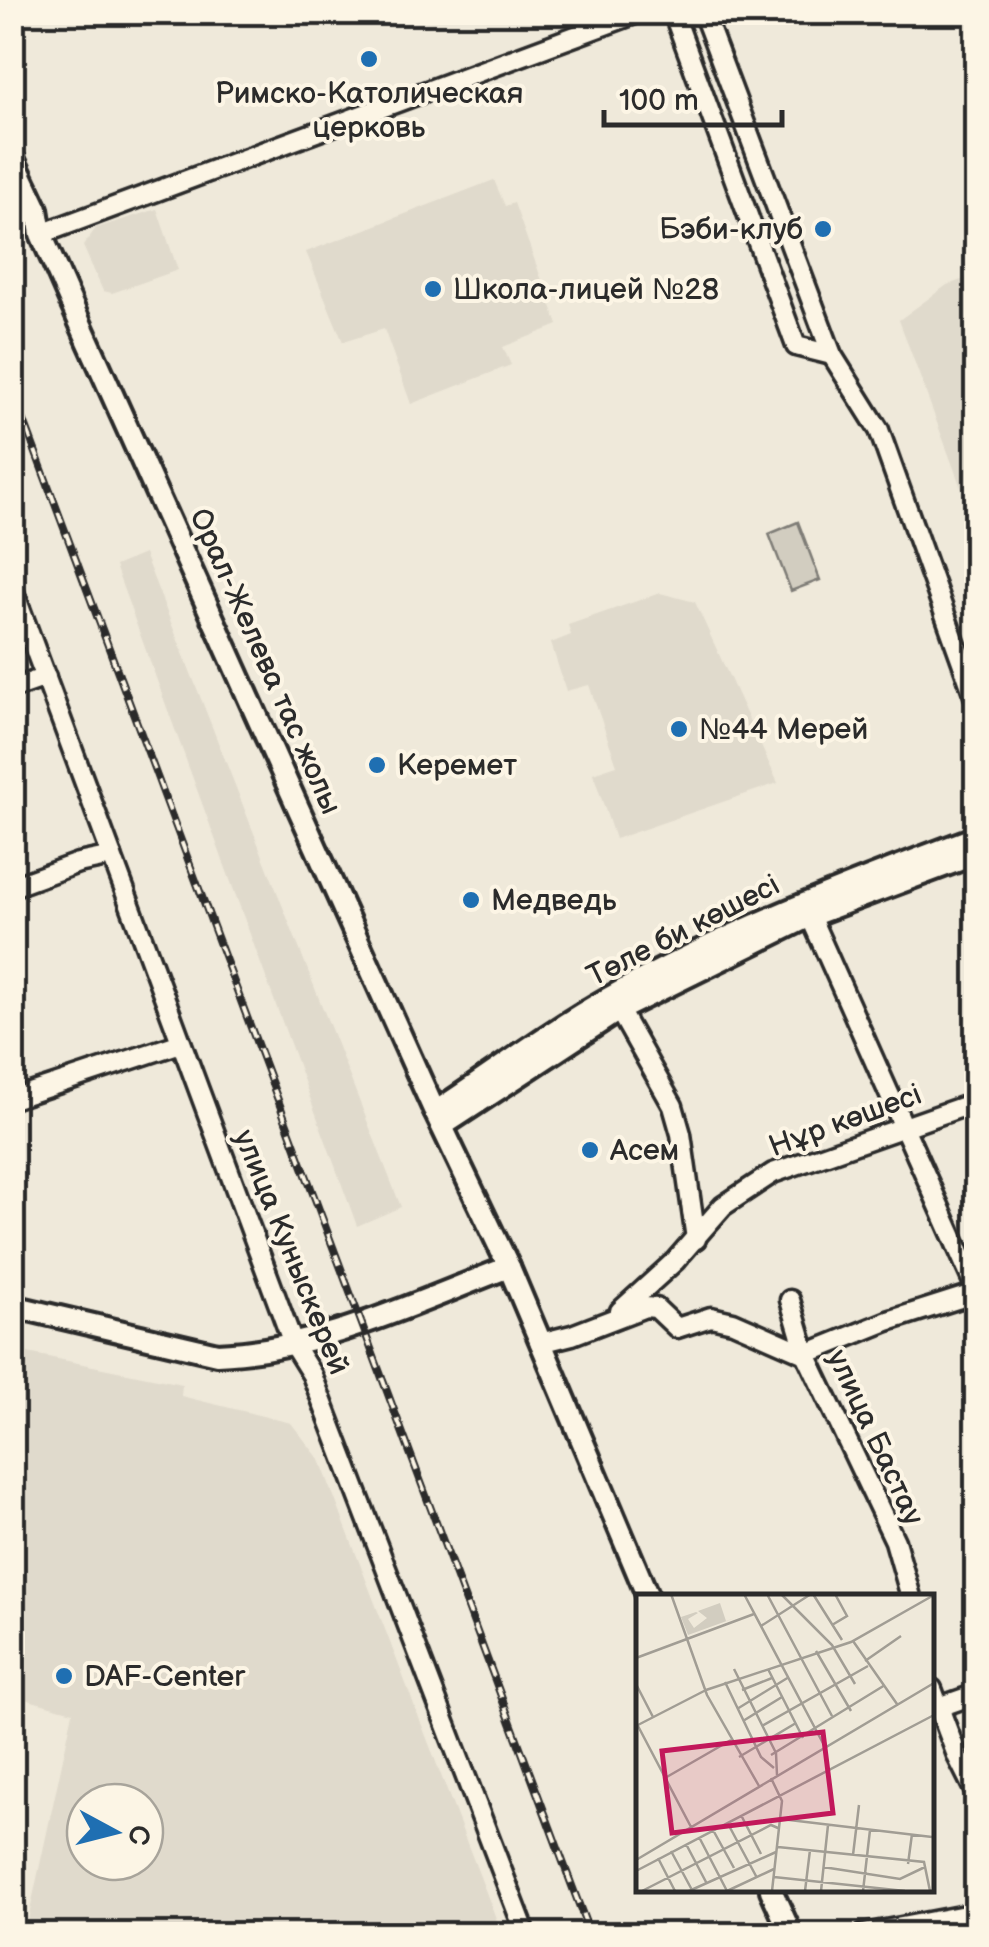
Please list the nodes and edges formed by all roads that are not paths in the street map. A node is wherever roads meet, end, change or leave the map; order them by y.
1 (640, 12) edge
2 (674, 12) edge
3 (703, 12) edge
4 (12, 156) edge
5 (41, 234) junction
6 (832, 355) junction
7 (12, 587) edge
8 (46, 677) junction
9 (12, 688) edge
10 (976, 701) edge
11 (976, 837) edge
12 (976, 854) edge
13 (112, 856) junction
14 (12, 887) edge
15 (807, 909) junction
16 (619, 1010) junction
17 (181, 1043) junction
18 (12, 1099) edge
19 (976, 1102) edge
20 (439, 1119) junction
21 (904, 1127) junction
22 (696, 1239) junction
23 (509, 1267) junction
24 (976, 1291) edge
25 (790, 1300) dead end
26 (12, 1306) edge
27 (609, 1322) junction
28 (540, 1343) junction
29 (294, 1346) junction
30 (806, 1354) junction
31 (647, 1594) edge
32 (910, 1594) edge
33 (976, 1694) edge
34 (935, 1698) edge
35 (976, 1794) edge
36 (772, 1892) edge
37 (976, 1913) edge
38 (526, 1934) edge
39 (791, 1934) edge
40 (864, 1934) edge

1 - 5 street
2 - 6 street
3 - 6 street
4 - 5 main road, Орал-Желева тас жолы
5 - 20 main road, Орал-Желева тас жолы
6 - 10 street
7 - 8 street, улица Куныскерей
8 - 9 street
8 - 13 street, улица Куныскерей
11 - 15 main road, Төле би көшесі
12 - 15 main road, Төле би көшесі
13 - 14 street
13 - 17 street, улица Куныскерей
15 - 16 main road, Төле би көшесі
15 - 20 main road, Төле би көшесі
15 - 21 street
16 - 20 main road, Төле би көшесі
16 - 22 street
17 - 18 street
17 - 29 street, улица Куныскерей
19 - 21 street, Нұр көшесі
20 - 23 main road, Орал-Желева тас жолы
21 - 22 street, Нұр көшесі
21 - 24 street
22 - 27 street, Нұр көшесі
23 - 28 main road, Орал-Желева тас жолы
23 - 29 main road
24 - 30 street
25 - 30 street, улица Бастау
26 - 29 main road
27 - 28 street
27 - 30 street
28 - 31 main road, Орал-Желева тас жолы
29 - 38 street, улица Куныскерей
30 - 32 street, улица Бастау
33 - 34 street
34 - 35 street
36 - 39 main road
37 - 40 street

